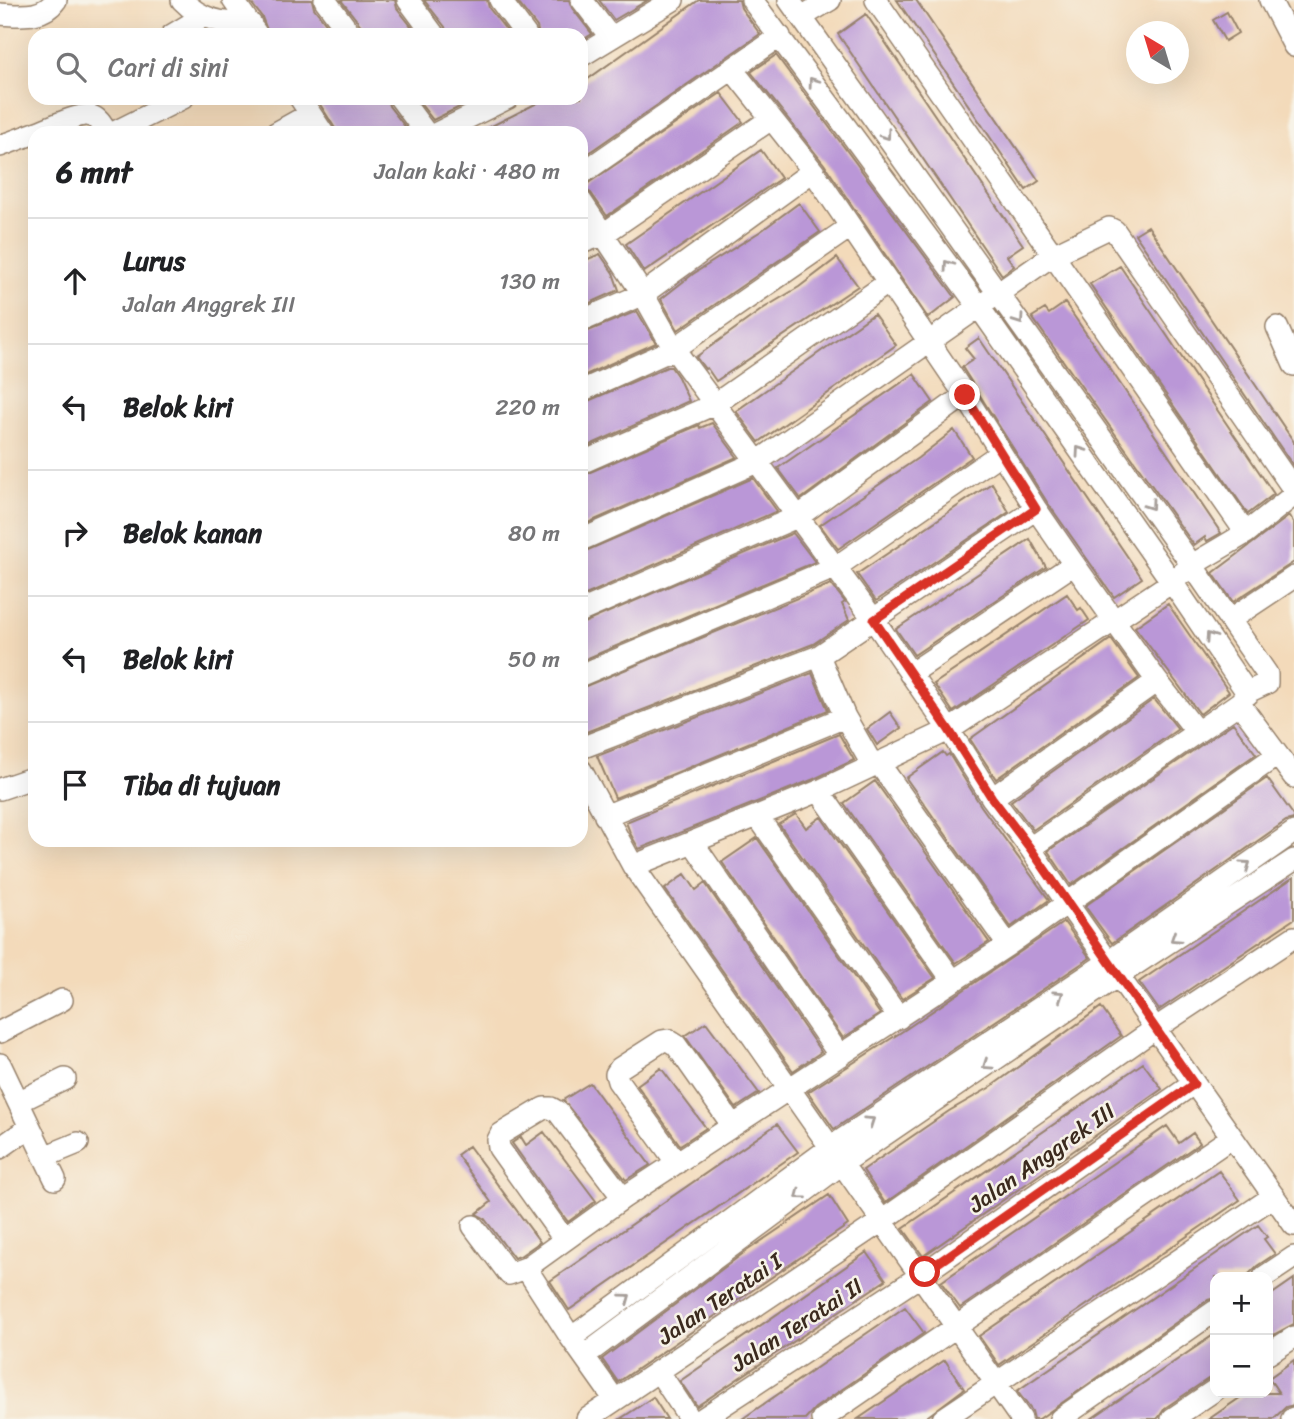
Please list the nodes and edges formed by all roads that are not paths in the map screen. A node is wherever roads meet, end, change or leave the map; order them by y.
1 (56, 0) edge
2 (182, 0) edge
3 (233, 0) edge
4 (325, 0) edge
5 (408, 0) edge
6 (500, 0) edge
7 (582, 0) edge
8 (752, 0) edge
9 (830, 0) edge
10 (876, 0) edge
11 (1270, 0) edge
12 (668, 1) edge
13 (0, 14) edge
14 (202, 17) junction
15 (788, 19) edge
16 (184, 28) edge
17 (250, 28) edge
18 (253, 28) edge
19 (346, 28) edge
20 (429, 28) edge
21 (521, 28) edge
22 (611, 38) junction
23 (1294, 46) edge
24 (588, 52) edge
25 (732, 69) junction
26 (169, 105) edge
27 (405, 105) edge
28 (485, 105) edge
29 (305, 106) edge
30 (771, 119) junction
31 (54, 126) edge
32 (103, 126) edge
33 (127, 126) edge
34 (283, 126) edge
35 (318, 126) edge
36 (421, 126) edge
37 (450, 126) edge
38 (28, 136) edge
39 (0, 146) edge
40 (588, 169) edge
41 (813, 171) junction
42 (588, 212) edge
43 (850, 227) junction
44 (602, 234) junction
45 (588, 240) edge
46 (1053, 255) junction
47 (889, 282) junction
48 (643, 294) junction
49 (989, 299) junction
50 (588, 318) edge
51 (1285, 335) edge
52 (929, 342) junction
53 (674, 349) junction
54 (1294, 365) edge
55 (588, 388) edge
56 (965, 395) junction
57 (715, 404) junction
58 (1000, 453) junction
59 (588, 460) edge
60 (757, 462) junction
61 (1294, 492) edge
62 (1036, 509) junction
63 (799, 516) junction
64 (1246, 533) junction
65 (588, 537) edge
66 (1074, 564) junction
67 (1191, 565) junction
68 (836, 567) junction
69 (1294, 577) edge
70 (1173, 581) junction
71 (588, 608) edge
72 (1231, 619) junction
73 (874, 620) junction
74 (1115, 621) junction
75 (819, 656) junction
76 (588, 672) edge
77 (910, 674) junction
78 (1157, 681) junction
79 (1251, 693) junction
80 (845, 717) junction
81 (949, 730) junction
82 (1197, 732) junction
83 (588, 745) edge
84 (1277, 755) junction
85 (876, 764) junction
86 (1294, 777) edge
87 (28, 779) edge
88 (588, 783) edge
89 (0, 789) edge
90 (819, 792) junction
91 (992, 798) junction
92 (605, 816) junction
93 (758, 817) junction
94 (1294, 832) edge
95 (693, 843) junction
96 (1030, 848) junction
97 (1294, 860) edge
98 (633, 866) junction
99 (1067, 904) junction
100 (1294, 937) edge
101 (1008, 945) junction
102 (1113, 969) junction
103 (953, 981) junction
104 (62, 1000) dead end
105 (899, 1018) junction
106 (1156, 1028) junction
107 (0, 1032) edge
108 (840, 1056) junction
109 (0, 1064) edge
110 (65, 1079) dead end
111 (1194, 1084) junction
112 (790, 1090) junction
113 (18, 1102) junction
114 (733, 1126) junction
115 (30, 1127) junction
116 (1232, 1137) junction
117 (78, 1143) dead end
118 (0, 1148) edge
119 (837, 1155) junction
120 (44, 1157) junction
121 (677, 1163) junction
122 (55, 1179) dead end
123 (1274, 1196) junction
124 (623, 1198) junction
125 (881, 1221) junction
126 (1294, 1225) edge
127 (473, 1226) dead end
128 (564, 1239) junction
129 (1294, 1256) edge
130 (526, 1268) junction
131 (1271, 1272) edge
132 (920, 1275) junction
133 (1210, 1314) edge
134 (956, 1328) junction
135 (1294, 1337) edge
136 (571, 1338) junction
137 (1273, 1351) edge
138 (584, 1356) junction
139 (659, 1372) junction
140 (995, 1383) junction
141 (1210, 1393) edge
142 (615, 1399) junction
143 (587, 1419) edge
144 (690, 1419) edge
145 (702, 1419) edge
146 (822, 1419) edge
147 (943, 1419) edge
148 (1021, 1419) edge
149 (1060, 1419) edge
150 (1172, 1419) edge

1 - 13 street
2 - 14 street
3 - 18 street
4 - 19 street
5 - 20 street
6 - 21 street
7 - 22 street
8 - 15 street
9 - 15 street
10 - 46 street
11 - 23 street
12 - 22 street
14 - 16 street
14 - 17 street
15 - 25 street
15 -> 49 street
49 -> 15 street
22 - 24 street
25 - 30 street
25 - 40 street
26 - 33 street
27 - 36 street
28 - 37 street
29 - 34 street
29 - 35 street
30 - 41 street
30 - 44 street
31 - 32 street
38 - 39 street
41 - 43 street
41 - 48 street
42 - 44 street
43 - 47 street
43 - 53 street
44 - 45 street
44 - 48 street
46 - 49 street
46 - 61 street
46 - 64 street
47 - 52 street
47 - 57 street
48 - 50 street
48 - 53 street
49 - 52 street
49 -> 67 street
70 -> 49 street
51 - 54 street
52 - 56 street
52 - 60 street
53 - 55 street
53 - 57 street
56 - 58 street
56 - 63 street
57 - 59 street
57 - 60 street
58 - 62 street
58 - 68 street
60 - 63 street
60 - 65 street
61 - 64 street
62 - 66 street
62 - 73 street
63 - 68 street
63 - 71 street
64 - 67 street
66 - 74 street
66 - 77 street
67 - 70 street
67 - 72 street
68 - 73 street
68 - 76 street
69 - 72 street
70 - 74 street
79 -> 70 street
72 - 79 street
73 - 75 street
73 - 77 street
74 - 78 street
74 - 81 street
75 - 80 street
75 - 83 street
77 - 81 street
78 - 82 street
78 - 91 street
79 - 82 street
79 - 84 street
80 - 85 street
80 - 92 street
81 - 85 street
81 - 91 street
82 - 96 street
84 - 86 street
84 - 99 street
85 - 90 street
85 - 101 street
87 - 89 street
88 - 92 street
90 - 93 street
90 - 103 street
91 - 96 street
92 - 98 street
93 - 95 street
93 - 105 street
102 -> 94 street
95 - 98 street
95 - 108 street
96 - 99 street
97 -> 102 street
98 - 112 street
99 - 101 street
99 - 102 street
100 - 106 street, Jalan Teratai I
101 - 103 street
102 - 106 street
102 - 119 street
103 - 105 street
104 - 107 street
105 - 108 street
106 - 111 street
106 - 125 street, Jalan Teratai I
108 - 112 street
109 - 113 street
110 - 113 street
111 - 116 street
111 - 132 street, Jalan Anggrek III
112 - 114 street
112 - 119 street
113 - 115 street
114 - 121 street
114 - 121 street
115 - 118 street
115 - 120 street
116 - 123 street
116 - 134 street
117 - 120 street
119 - 125 street
136 -> 119 street
119 -> 138 street
120 - 122 street
121 - 124 street
123 - 126 street
123 - 140 street
124 - 128 street
124 - 128 street
125 - 132 street
125 - 139 street, Jalan Teratai I
127 - 130 street
128 - 130 street
129 - 131 street
130 - 136 street
132 - 134 street
132 - 145 street, Jalan Teratai II
133 - 149 street
134 - 140 street
134 - 146 street
135 - 137 street
136 - 138 street
138 - 142 street
139 - 142 street, Jalan Teratai I
139 - 144 street
140 - 147 street
140 - 148 street
141 - 150 street
142 - 143 street, Jalan Teratai I

